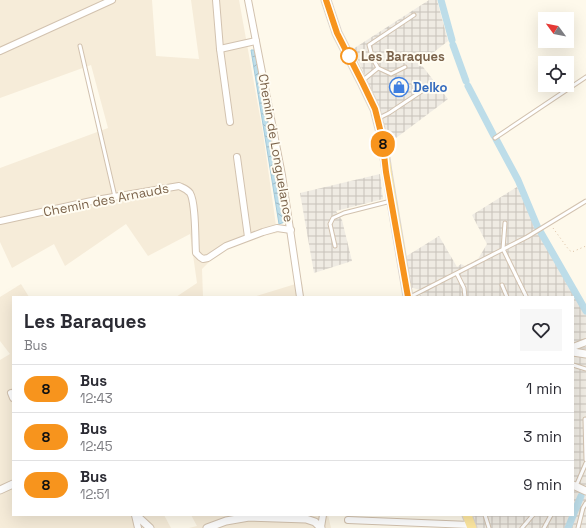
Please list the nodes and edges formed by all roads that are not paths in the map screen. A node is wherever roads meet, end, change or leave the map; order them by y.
1 (112, 0) edge
2 (216, 0) edge
3 (248, 0) edge
4 (326, 0) edge
5 (414, 15) dead end
6 (256, 41) junction
7 (80, 46) dead end
8 (220, 49) junction
9 (0, 51) edge
10 (378, 68) junction
11 (405, 68) dead end
12 (586, 77) edge
13 (362, 81) junction
14 (425, 89) dead end
15 (377, 118) junction
16 (230, 122) dead end
17 (495, 138) dead end
18 (237, 157) dead end
19 (115, 197) junction
20 (391, 201) junction
21 (586, 201) edge
22 (0, 221) edge
23 (505, 223) dead end
24 (291, 230) junction
25 (248, 237) junction
26 (335, 246) dead end
27 (503, 249) junction
28 (457, 274) junction
29 (502, 286) dead end
30 (300, 296) edge
31 (409, 296) edge
32 (411, 296) edge
33 (465, 296) edge
34 (507, 296) edge
35 (526, 296) dead end
36 (586, 342) edge
37 (574, 347) edge
38 (574, 352) edge
39 (586, 354) edge
40 (574, 365) edge
41 (586, 369) edge
42 (586, 419) edge
43 (586, 460) edge
44 (586, 463) edge
45 (12, 484) edge
46 (574, 486) edge
47 (0, 490) edge
48 (586, 491) edge
49 (586, 503) edge
50 (136, 516) edge
51 (137, 516) edge
52 (323, 516) edge
53 (467, 516) edge
54 (485, 516) edge
55 (532, 516) edge
56 (550, 516) edge
57 (348, 520) dead end
58 (471, 526) edge
59 (138, 528) edge
60 (150, 528) edge
61 (207, 528) edge
62 (321, 528) edge
63 (489, 528) edge
64 (522, 528) edge
65 (544, 528) edge
66 (578, 528) edge

1 - 9 street
2 - 8 street
3 - 6 street, Chemin de Longuelance
4 - 13 main road
5 - 10 lane
6 - 8 street
6 - 24 street, Chemin de Longuelance
7 - 19 lane
8 - 16 street
10 - 11 lane
10 - 13 lane
12 - 17 lane
13 - 15 main road
14 - 15 lane
15 - 20 main road
18 - 25 street
19 - 22 street, Chemin des Arnauds
19 - 25 street, Chemin des Arnauds
20 - 26 lane
20 - 31 main road
21 - 27 lane
23 - 27 lane
24 - 25 street, Chemin des Arnauds
24 - 30 street, Chemin de Longuelance
27 - 28 lane
27 - 35 lane
28 - 32 lane
28 - 33 lane
29 - 34 lane
36 - 37 street
38 - 39 street
40 - 41 lane
42 - 43 lane
44 - 46 lane
45 - 47 street
46 - 48 street
49 - 66 lane
50 - 59 street
51 - 60 street
52 - 62 street
53 - 58 main road
54 - 63 lane
55 - 64 lane
56 - 65 lane
57 - 58 street
61 - 62 street

